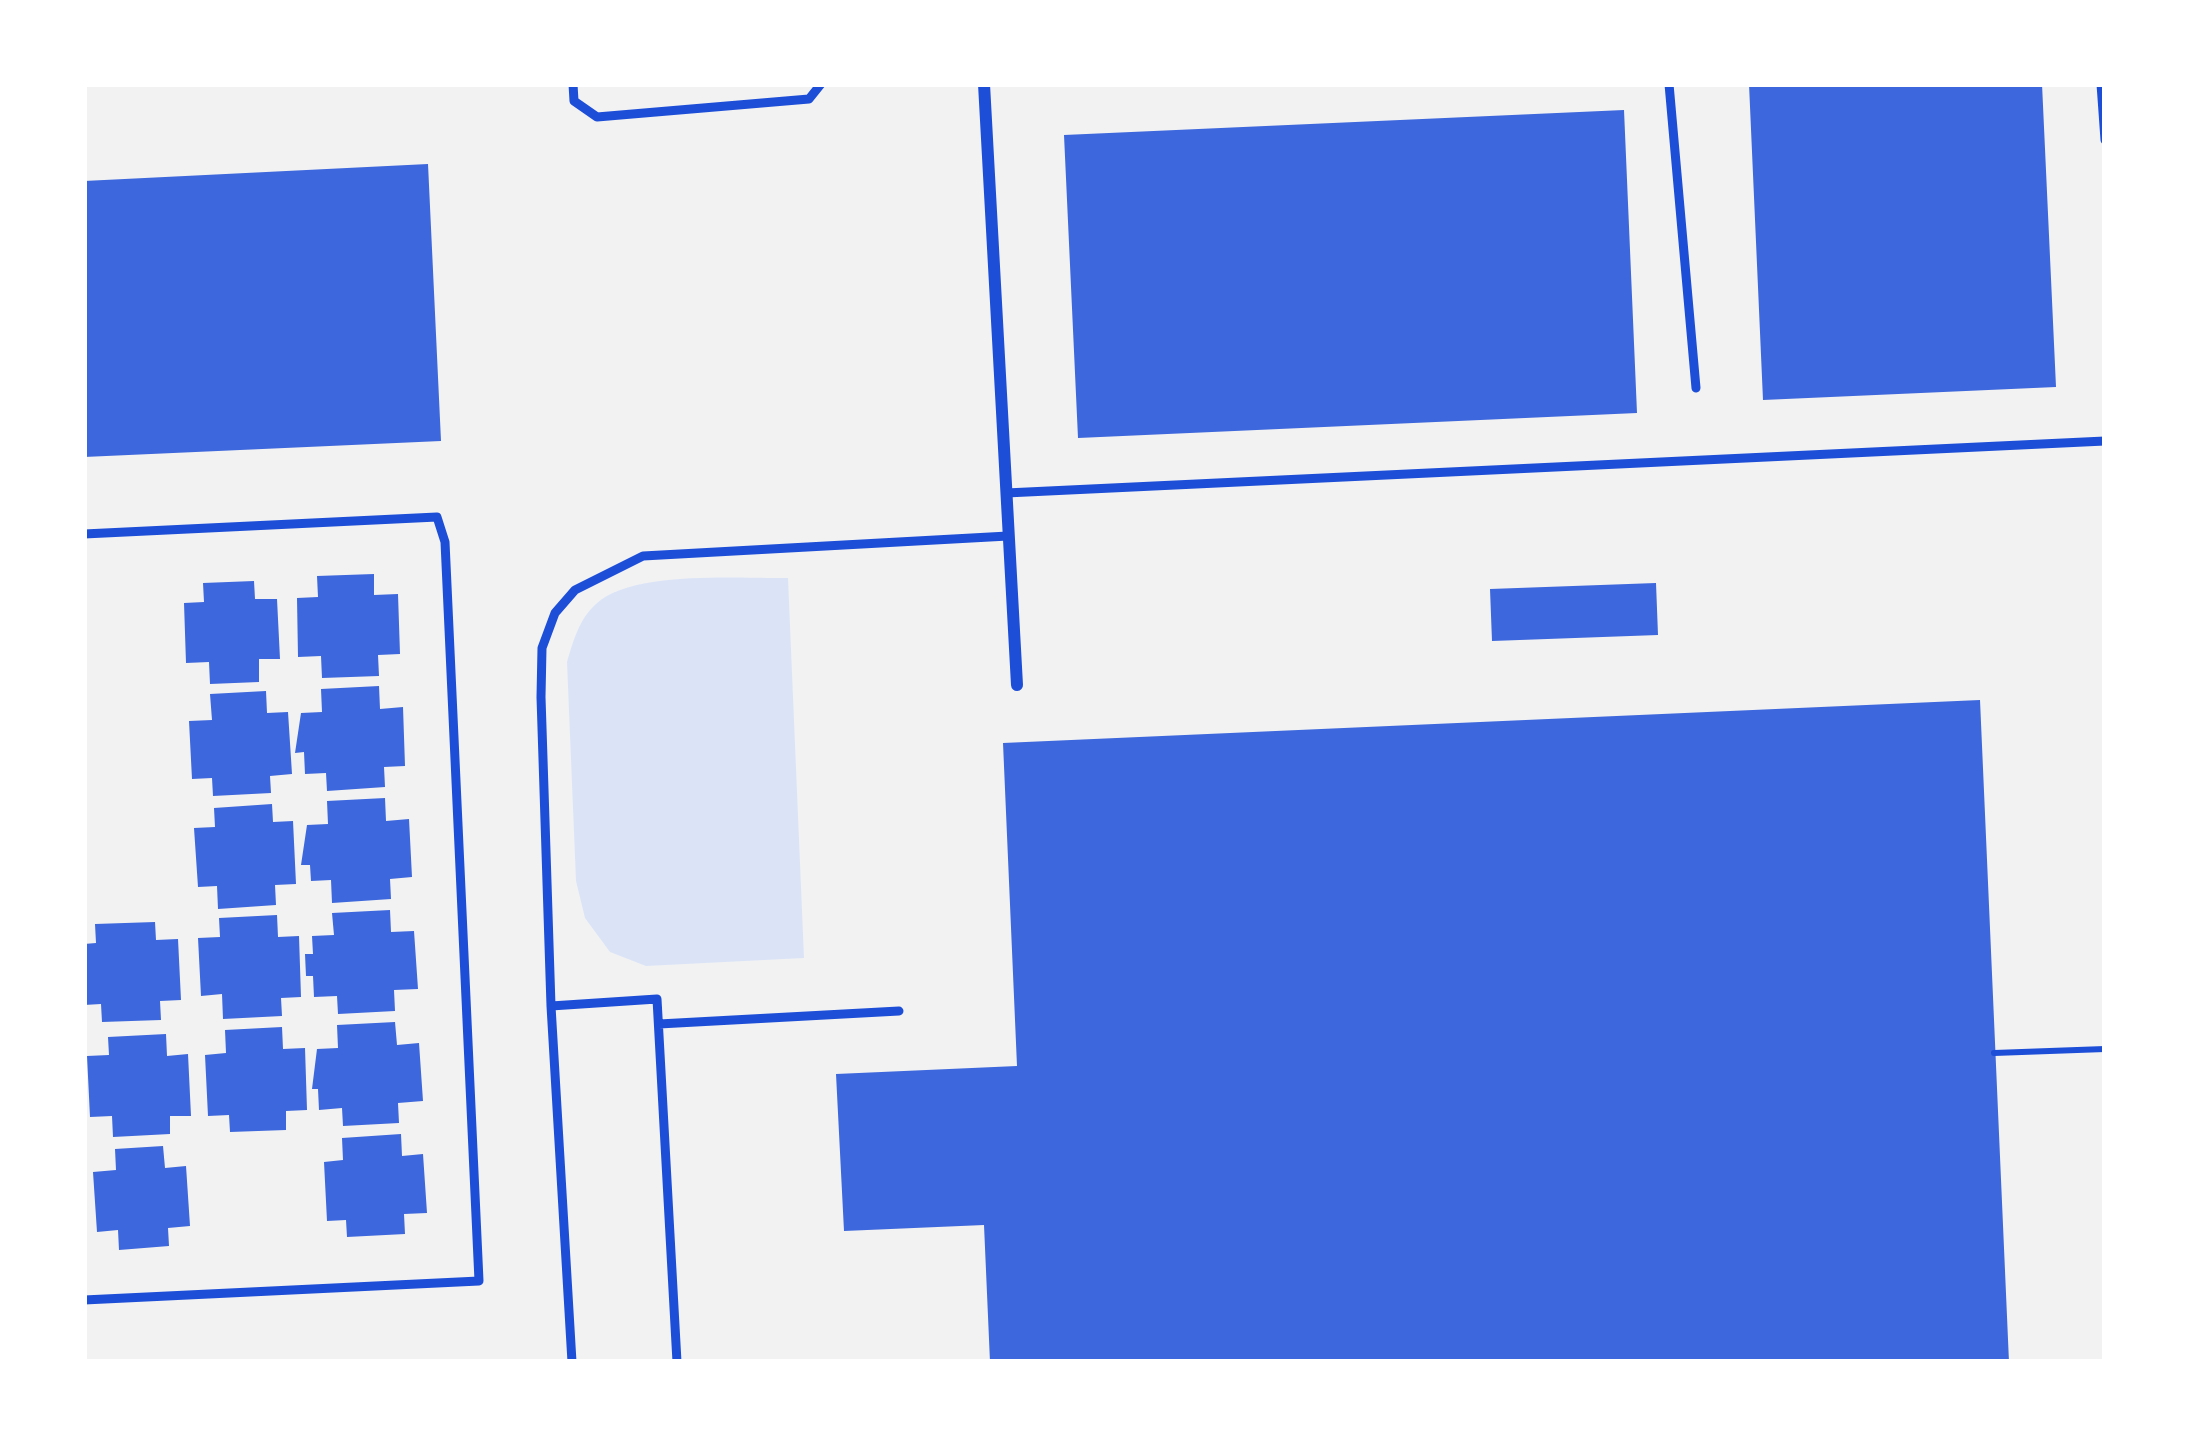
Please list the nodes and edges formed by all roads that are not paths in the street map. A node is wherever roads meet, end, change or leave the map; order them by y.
1 (573, 84) edge
2 (821, 84) edge
3 (984, 84) edge
4 (1669, 84) edge
5 (2101, 84) edge
6 (2105, 140) edge
7 (1696, 388) dead end
8 (2105, 441) edge
9 (1006, 493) junction
10 (84, 534) edge
11 (1008, 536) junction
12 (1017, 685) dead end
13 (550, 1006) junction
14 (899, 1011) dead end
15 (658, 1024) junction
16 (84, 1300) edge
17 (572, 1362) edge
18 (677, 1362) edge

1 - 2 lane
3 - 9 street
4 - 7 lane
5 - 6 lane
8 - 9 lane
9 - 11 street
10 - 16 lane
11 - 12 street
11 - 13 lane
13 - 15 lane
13 - 17 lane
14 - 15 lane
15 - 18 lane

